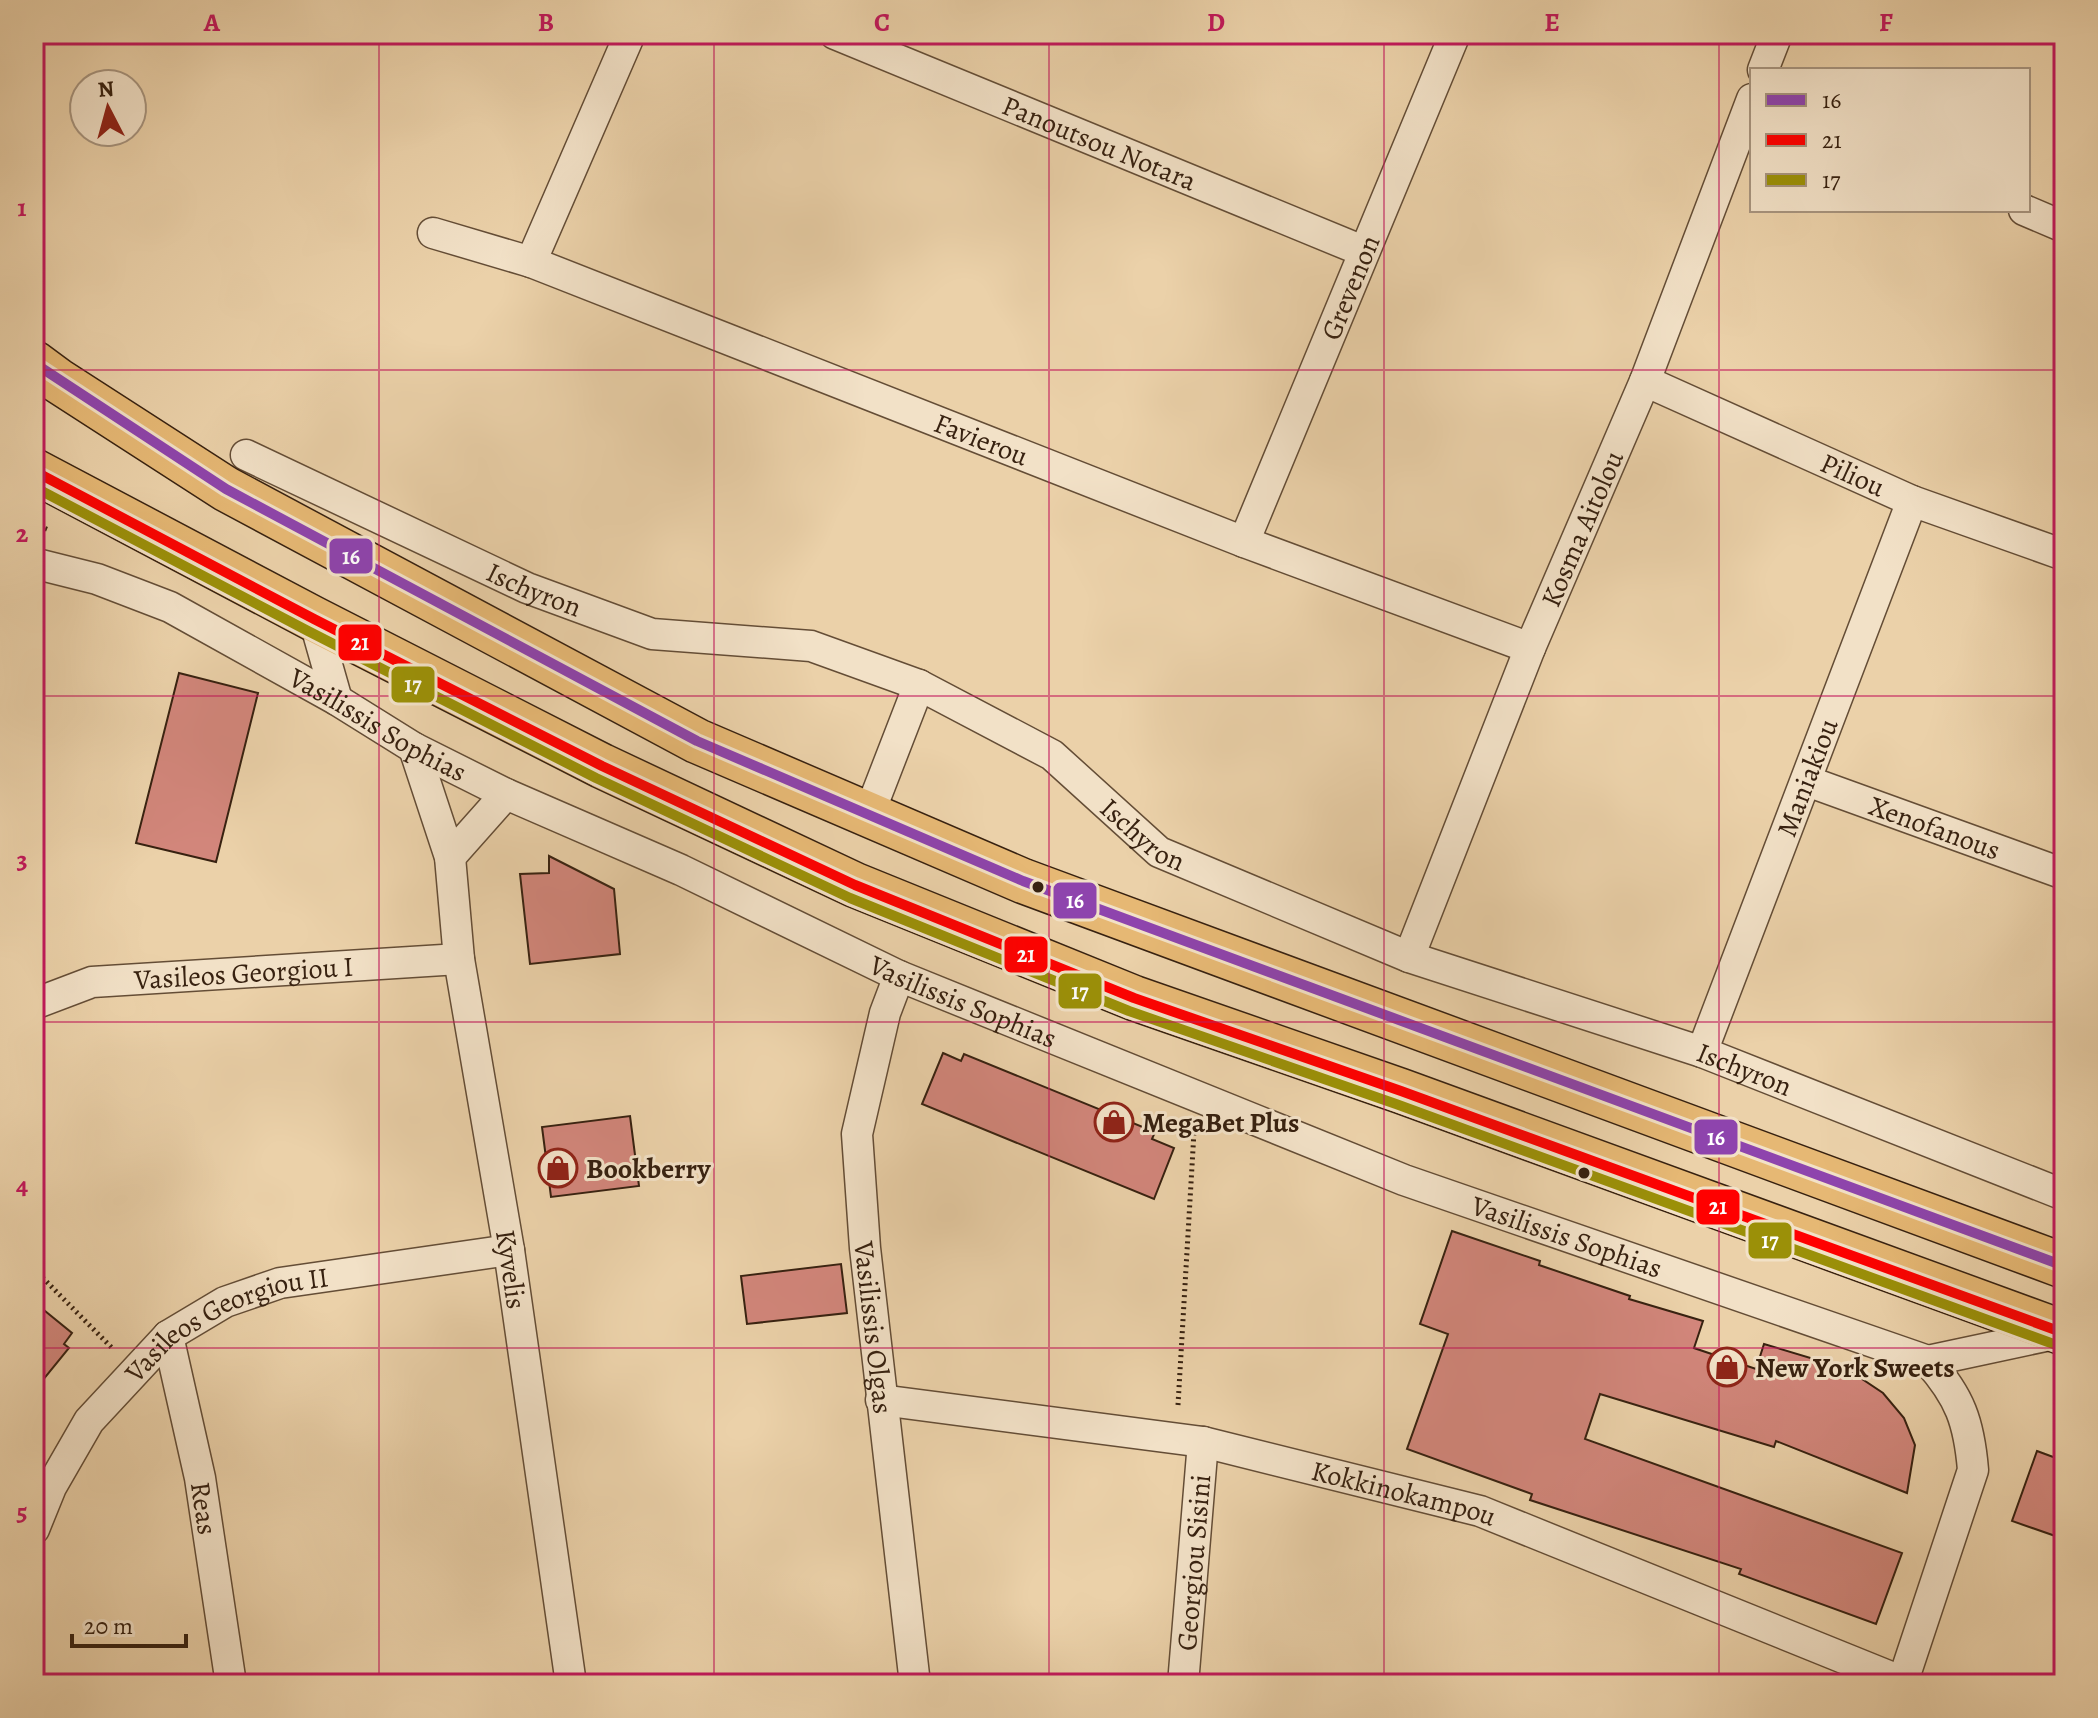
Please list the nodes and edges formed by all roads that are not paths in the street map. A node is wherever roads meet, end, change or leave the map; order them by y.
1 (630, 34) edge
2 (835, 34) edge
3 (1455, 34) edge
4 (1777, 34) edge
5 (1764, 68) edge
6 (1750, 104) edge
7 (2029, 212) edge
8 (2064, 227) edge
9 (433, 233) dead end
10 (1363, 251) junction
11 (531, 262) junction
12 (34, 363) edge
13 (1645, 381) junction
14 (246, 455) dead end
15 (34, 471) edge
16 (1912, 501) junction
17 (1244, 542) junction
18 (2064, 555) edge
19 (34, 566) edge
20 (314, 619) junction
21 (1530, 648) junction
22 (919, 685) junction
23 (337, 700) junction
24 (414, 748) junction
25 (1807, 781) junction
26 (506, 794) junction
27 (869, 814) junction
28 (450, 857) junction
29 (2064, 874) edge
30 (1409, 957) junction
31 (459, 959) junction
32 (899, 976) junction
33 (34, 1004) edge
34 (1702, 1052) junction
35 (2064, 1195) edge
36 (509, 1250) junction
37 (2064, 1266) edge
38 (2063, 1332) edge
39 (168, 1336) junction
40 (1928, 1361) junction
41 (881, 1400) junction
42 (1189, 1440) junction
43 (34, 1529) edge
44 (1902, 1683) edge
45 (231, 1684) edge
46 (571, 1684) edge
47 (915, 1684) edge
48 (1183, 1684) edge

1 - 11 street
2 - 10 street, Panoutsou Notara
3 - 10 street, Grevenon
4 - 5 street
6 - 13 street, Kosma Aitolou
7 - 8 street
9 - 11 street, Favierou
10 - 17 street, Grevenon
11 - 17 street, Favierou
12 - 27 main road
13 - 16 street, Piliou
13 - 21 street, Kosma Aitolou
14 - 22 street, Ischyron
15 - 20 main road
16 - 18 street, Piliou
16 - 25 street, Maniakiou
17 - 21 street, Favierou
19 - 23 street, Vasilissis Sophias
20 - 23 street
20 - 38 main road
21 - 30 street, Kosma Aitolou
22 - 27 street
22 - 30 street, Ischyron
23 - 24 street, Vasilissis Sophias
24 - 26 street, Vasilissis Sophias
24 - 28 street, Kyvelis
25 - 29 street, Xenofanous
25 - 34 street, Maniakiou
26 - 28 street
26 - 32 street, Vasilissis Sophias
27 - 37 main road
28 - 31 street, Kyvelis
30 - 34 street, Ischyron
31 - 33 street, Vasileos Georgiou I
31 - 36 street, Kyvelis
32 - 40 street, Vasilissis Sophias
32 - 41 street, Vasilissis Olgas
34 - 35 street, Ischyron
36 - 39 street, Vasileos Georgiou II
36 - 46 street, Kyvelis
38 - 40 street
39 - 43 street, Vasileos Georgiou II
39 - 45 street, Reas
40 - 44 street
41 - 42 street, Kokkinokampou
41 - 47 street, Vasilissis Olgas
42 - 44 street, Kokkinokampou
42 - 48 street, Georgiou Sisini

